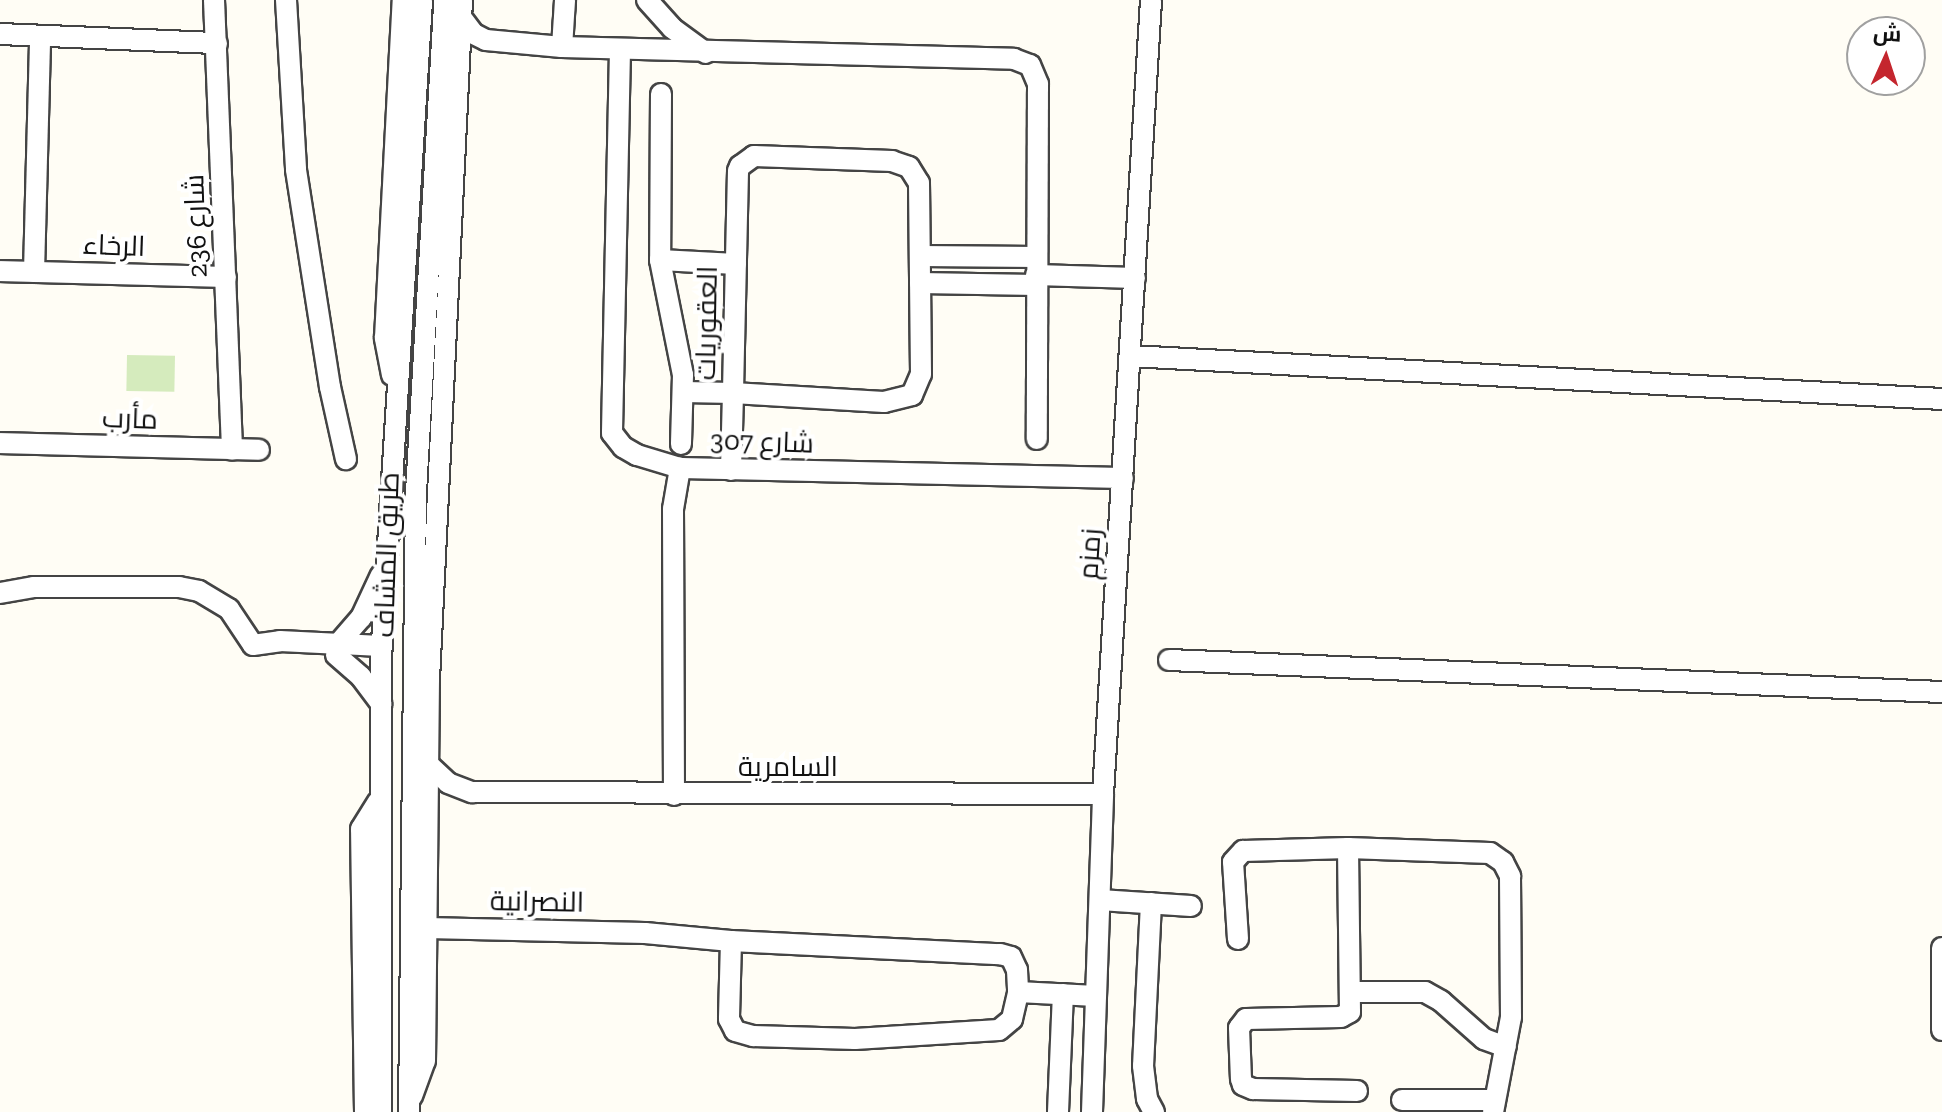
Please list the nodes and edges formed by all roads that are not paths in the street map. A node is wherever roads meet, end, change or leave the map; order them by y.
1 (214, 0) edge
2 (286, 0) edge
3 (403, 0) edge
4 (422, 0) edge
5 (444, 0) edge
6 (565, 0) edge
7 (647, 0) edge
8 (1151, 0) edge
9 (462, 9) edge
10 (0, 34) edge
11 (40, 36) junction
12 (486, 40) junction
13 (217, 43) junction
14 (562, 47) junction
15 (620, 50) junction
16 (706, 53) junction
17 (459, 67) junction
18 (661, 94) dead end
19 (920, 256) junction
20 (660, 260) junction
21 (736, 264) junction
22 (0, 271) edge
23 (34, 272) junction
24 (1036, 272) junction
25 (226, 277) junction
26 (1135, 278) junction
27 (920, 283) junction
28 (1130, 356) junction
29 (398, 390) junction
30 (684, 392) junction
31 (733, 393) junction
32 (1942, 399) edge
33 (1037, 439) dead end
34 (0, 443) edge
35 (681, 444) dead end
36 (232, 450) junction
37 (259, 450) dead end
38 (346, 459) dead end
39 (442, 462) junction
40 (680, 468) junction
41 (731, 470) junction
42 (1123, 478) junction
43 (416, 492) junction
44 (386, 564) junction
45 (0, 593) edge
46 (337, 650) junction
47 (381, 652) junction
48 (1169, 660) dead end
49 (1936, 689) edge
50 (381, 704) junction
51 (429, 765) junction
52 (472, 792) junction
53 (1103, 794) junction
54 (674, 795) junction
55 (378, 802) junction
56 (429, 813) junction
57 (1348, 848) junction
58 (1100, 900) junction
59 (1151, 903) junction
60 (1191, 906) dead end
61 (427, 928) junction
62 (1238, 939) dead end
63 (731, 941) junction
64 (1942, 948) edge
65 (1018, 992) junction
66 (1351, 992) junction
67 (1063, 994) junction
68 (1096, 996) junction
69 (1942, 1030) edge
70 (1506, 1047) junction
71 (1357, 1091) dead end
72 (1402, 1100) dead end
73 (409, 1106) edge
74 (1493, 1106) edge
75 (365, 1112) edge
76 (381, 1112) edge
77 (1058, 1112) edge
78 (1092, 1112) edge
79 (1154, 1112) edge

1 - 13 street, شارع 236
2 - 38 street
3 - 29 street, طريق المشاف
4 - 29 street, طريق المشاف
5 - 43 street, طريق المشاف
6 - 14 street
7 - 16 street
8 - 26 street, زمزم
9 - 12 street
9 - 17 street, طريق المشاف
10 - 11 street
11 - 13 street
11 - 23 street
12 - 14 street
12 - 17 street
13 - 25 street, شارع 236
14 - 15 street
15 - 16 street
15 - 40 street
16 - 24 street
17 - 39 street, طريق المشاف
18 - 20 street
19 - 21 street, العقوريات
19 - 24 street
19 - 27 street
20 - 21 street
20 - 30 street
21 - 31 street, العقوريات
22 - 23 street, الرخاء
23 - 25 street, الرخاء
24 - 26 street
24 - 27 street
24 - 33 street
25 - 36 street, شارع 236
26 - 28 street, زمزم
27 - 31 street
28 - 32 street
28 - 42 street, زمزم
29 - 44 street, طريق المشاف
30 - 31 street
30 - 35 street
31 - 41 street, العقوريات
34 - 36 street, مأرب
36 - 37 street, مأرب
39 - 43 street
39 - 51 street, طريق المشاف
40 - 41 street, شارع 307
40 - 54 street, شارع 307
41 - 42 street, شارع 307
42 - 53 street, زمزم
43 - 73 street, طريق المشاف
44 - 46 street
44 - 47 street, طريق المشاف
45 - 46 street
46 - 47 street
46 - 50 street
47 - 50 street, طريق المشاف
48 - 49 street
50 - 55 street, طريق المشاف
51 - 52 street, السامرية
51 - 56 street, طريق المشاف
52 - 54 street, السامرية
52 - 56 street, السامرية
53 - 54 street, السامرية
53 - 58 street, زمزم
55 - 75 street, طريق المشاف
55 - 76 street, طريق المشاف
56 - 61 street, طريق المشاف
57 - 62 street
57 - 66 street
57 - 70 street
58 - 59 street
58 - 68 street, زمزم
59 - 60 street
59 - 79 street
61 - 63 street, النصرانية
61 - 73 street, طريق المشاف
63 - 65 street, النصرانية
63 - 65 street
64 - 69 street
65 - 67 street
66 - 70 street
66 - 71 street
67 - 68 street
67 - 77 street
68 - 78 street, زمزم
70 - 74 street
72 - 74 street

